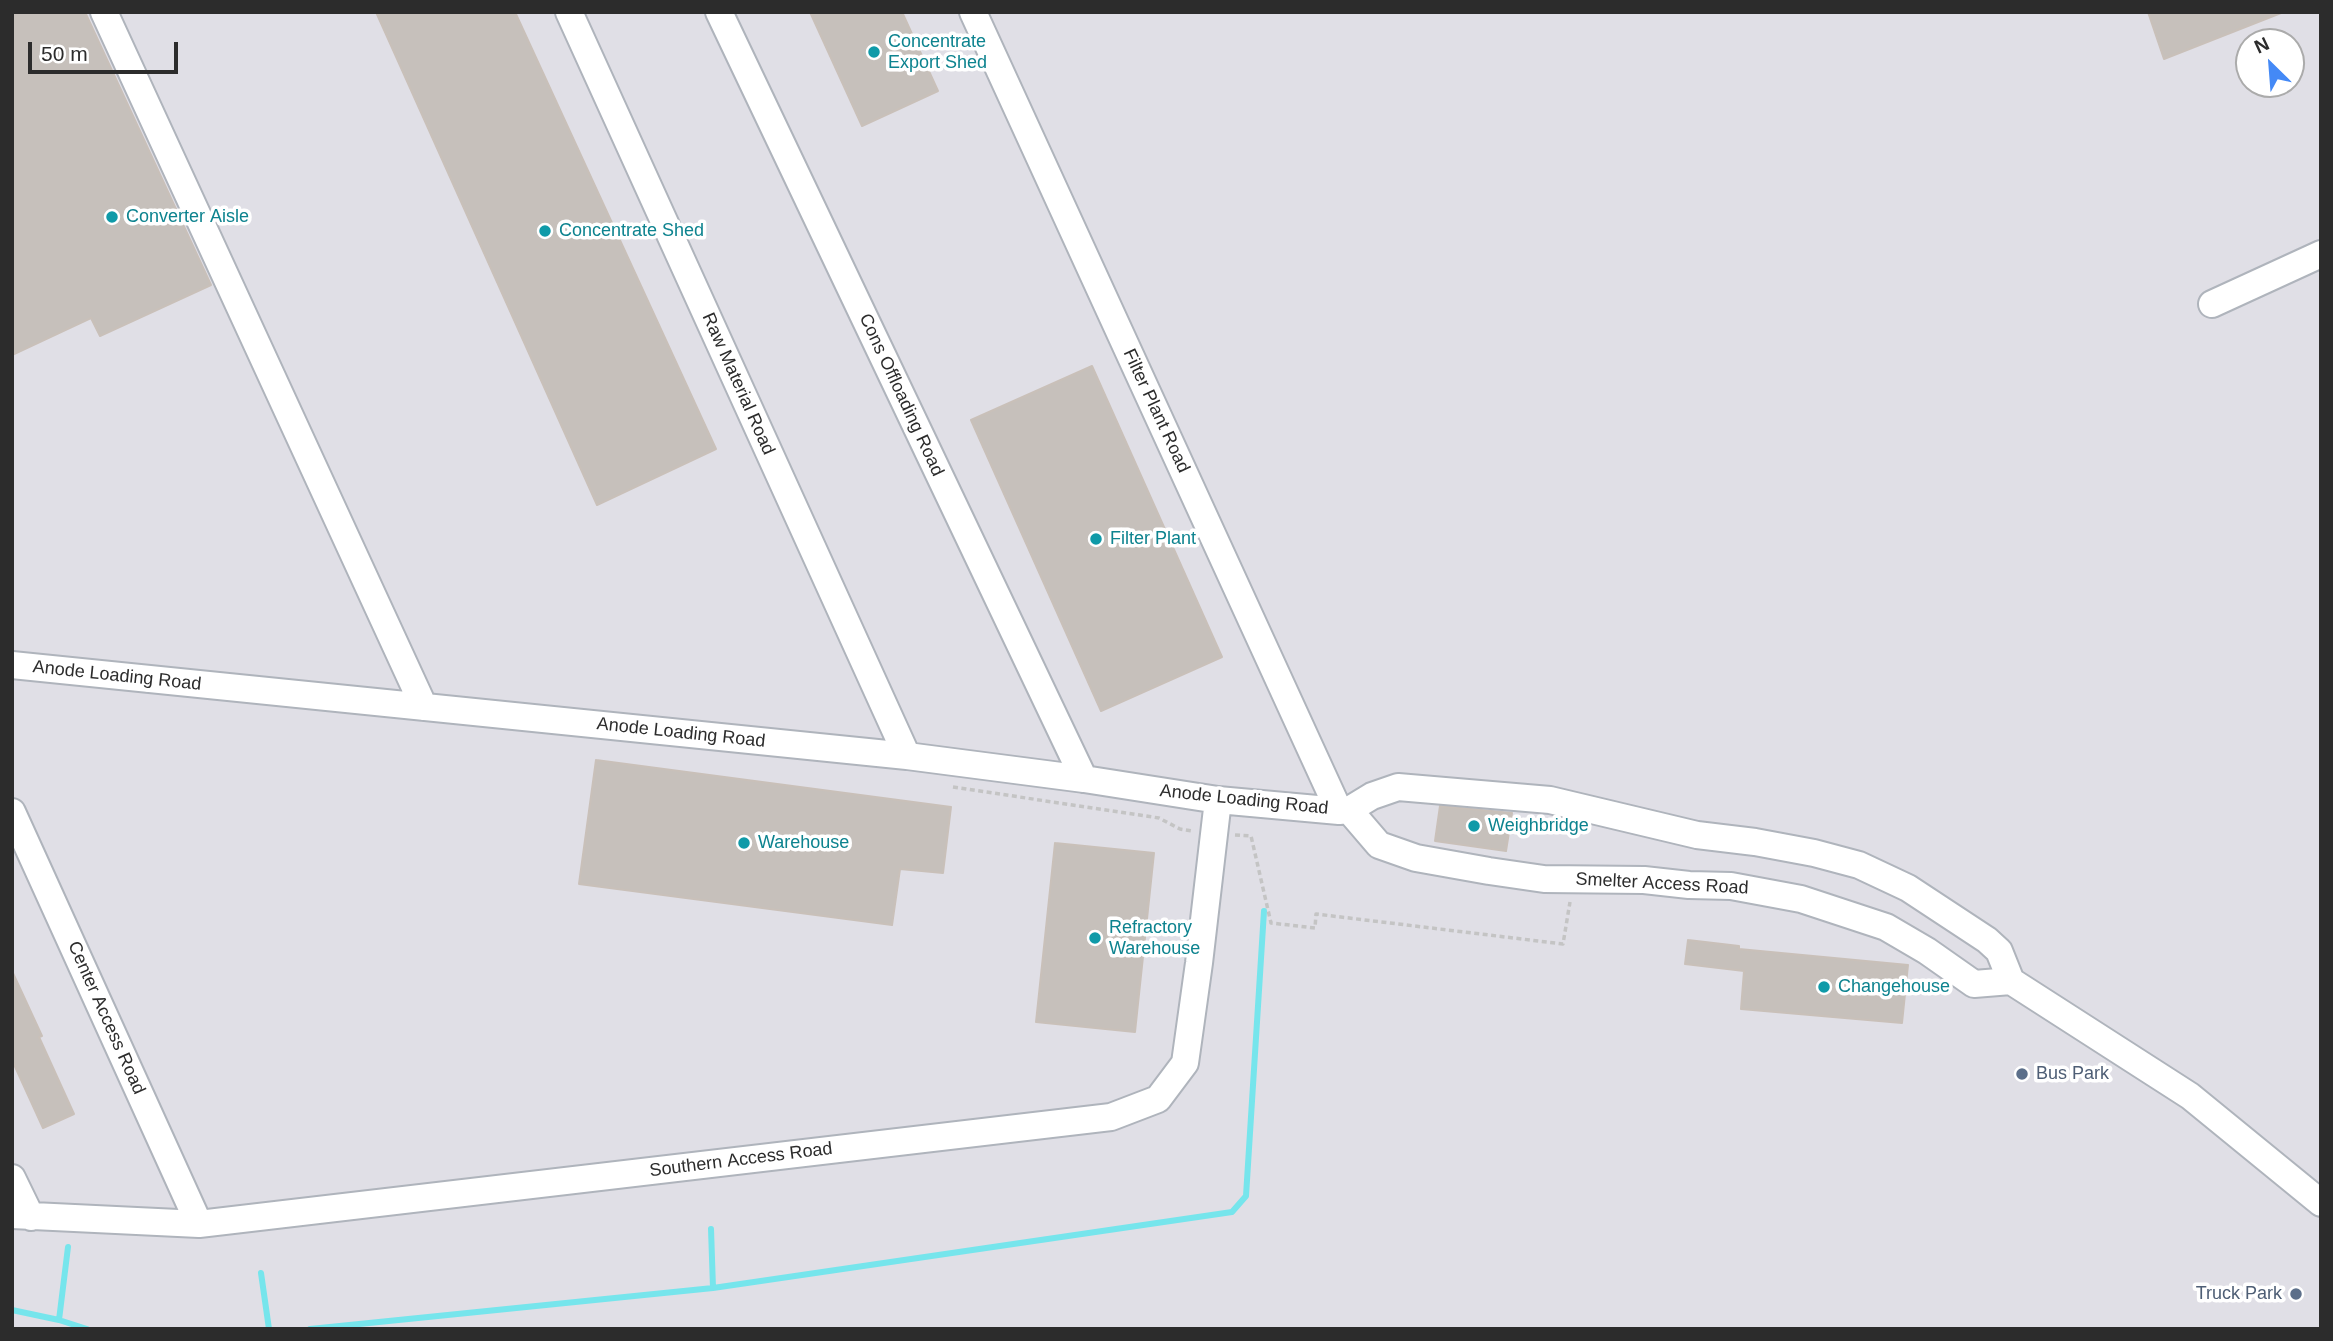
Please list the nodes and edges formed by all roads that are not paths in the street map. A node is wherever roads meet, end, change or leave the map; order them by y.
1 (104, 12) edge
2 (569, 12) edge
3 (719, 12) edge
4 (973, 12) edge
5 (2321, 254) edge
6 (2212, 304) dead end
7 (12, 665) edge
8 (425, 707) junction
9 (907, 756) junction
10 (1084, 779) junction
11 (1218, 800) junction
12 (1344, 810) junction
13 (12, 811) edge
14 (2011, 981) junction
15 (12, 1178) edge
16 (2321, 1203) edge
17 (22, 1216) edge
18 (199, 1224) junction

1 - 8 lane
2 - 9 lane, Raw Material Road
3 - 10 lane, Cons Offloading Road
4 - 12 lane, Filter Plant Road
5 - 6 lane
7 - 8 lane, Anode Loading Road
8 - 9 lane, Anode Loading Road
9 - 10 lane, Anode Loading Road
10 - 11 lane, Anode Loading Road
11 - 12 lane, Anode Loading Road
11 - 18 lane, Southern Access Road
12 - 14 lane, Smelter Access Road
12 - 14 lane
13 - 18 lane, Center Access Road
14 - 16 lane
15 - 17 lane
17 - 18 lane, Southern Access Road

